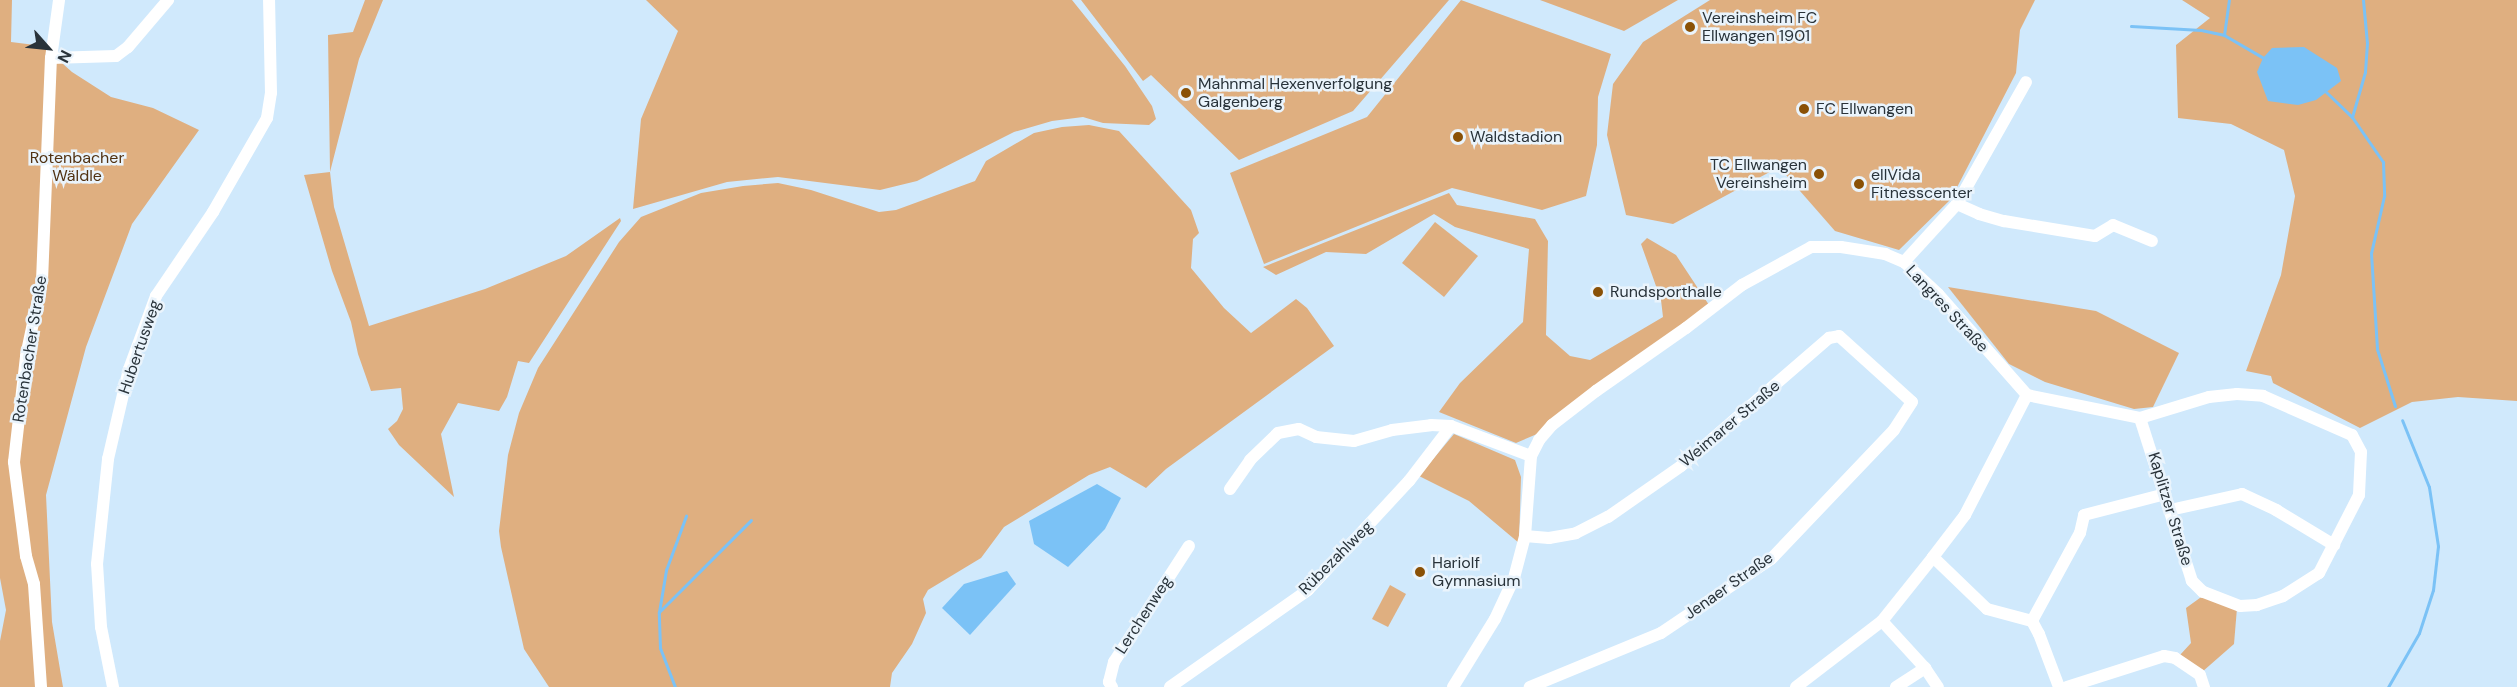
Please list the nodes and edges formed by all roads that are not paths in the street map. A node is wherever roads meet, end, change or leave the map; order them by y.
1 (59, 0) edge
2 (168, 0) edge
3 (269, 0) edge
4 (51, 58) junction
5 (2026, 82) dead end
6 (1957, 204) junction
7 (2152, 241) dead end
8 (1904, 262) junction
9 (2027, 395) junction
10 (1912, 402) joint
11 (2140, 418) junction
12 (1451, 426) junction
13 (1531, 456) junction
14 (1230, 489) dead end
15 (2165, 494) junction
16 (2170, 510) junction
17 (1525, 537) junction
18 (2334, 545) junction
19 (1189, 546) dead end
20 (1933, 557) junction
21 (1882, 621) junction
22 (2032, 621) junction
23 (1925, 668) junction
24 (2074, 686) edge
25 (41, 687) edge
26 (112, 687) edge
27 (1112, 687) edge
28 (1170, 687) edge
29 (1453, 687) edge
30 (1530, 687) edge
31 (1797, 687) edge
32 (1896, 687) edge
33 (1938, 687) edge
34 (2059, 687) edge
35 (2204, 687) edge

1 - 4 street, Rotenbacher Straße
2 - 4 street
3 - 26 street, Hubertusweg
4 - 25 street, Rotenbacher Straße
5 - 6 street
6 - 7 street
6 - 8 street
8 - 9 street, Langres Straße
8 - 13 street, Langres Straße
9 - 11 street
9 - 20 street
10 - 17 street, Weimarer Straße
10 - 30 street, Jenaer Straße
11 - 15 street, Kaplitzer Straße
11 - 18 street, Kaplitzer Straße
12 - 13 street
12 - 14 street
12 - 28 street, Rübezahlweg
13 - 17 street
15 - 16 street, Kaplitzer Straße
15 - 22 street
16 - 18 street
16 - 18 street, Kaplitzer Straße
17 - 29 street
19 - 27 street, Lerchenweg
20 - 21 street
20 - 22 street
21 - 23 street
21 - 31 street
22 - 34 street
23 - 32 street
23 - 33 street
24 - 35 street

